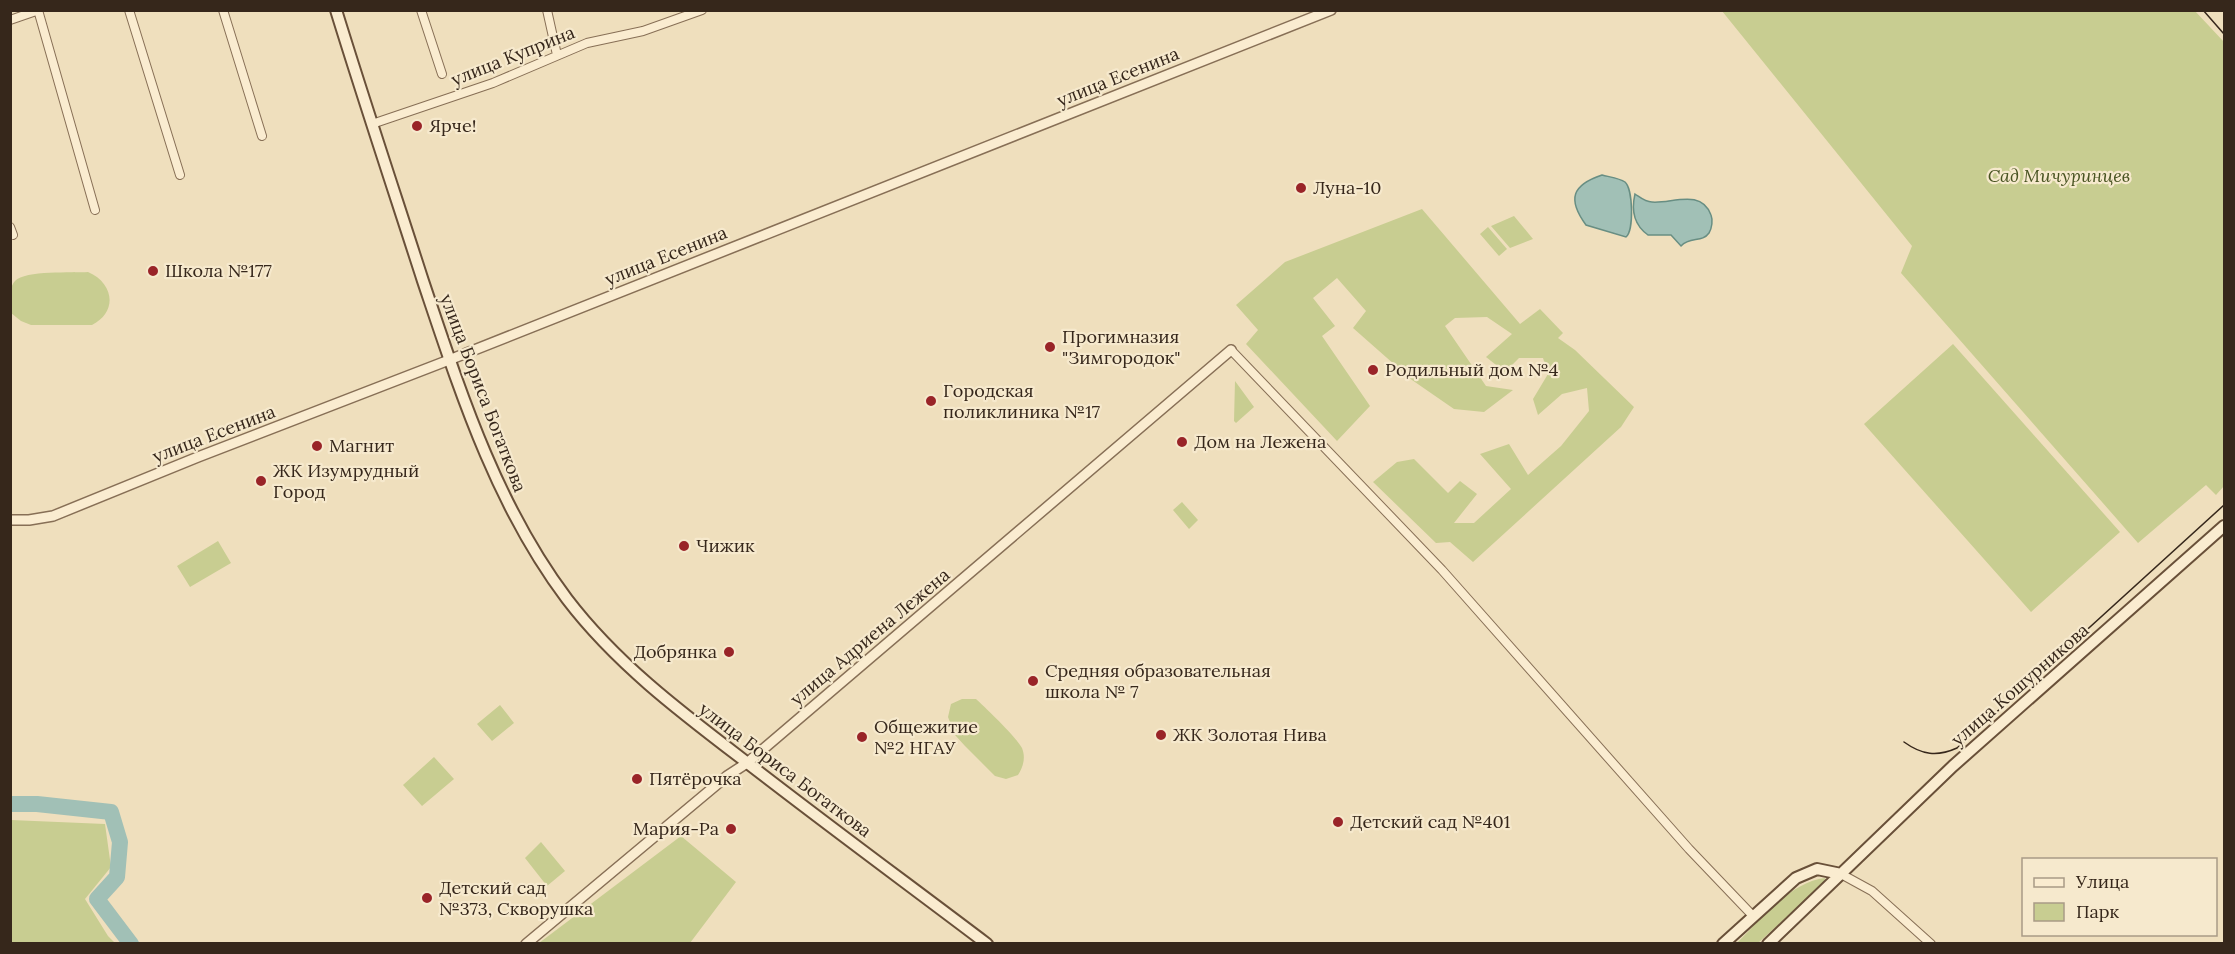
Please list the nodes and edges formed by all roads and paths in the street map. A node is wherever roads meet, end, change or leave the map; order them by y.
1 (129, 10) edge
2 (223, 10) edge
3 (336, 10) edge
4 (421, 10) edge
5 (547, 10) edge
6 (702, 10) edge
7 (1331, 10) edge
8 (38, 11) edge
9 (679, 14) edge
10 (10, 20) edge
11 (557, 56) junction
12 (442, 74) dead end
13 (372, 124) junction
14 (262, 136) dead end
15 (180, 175) dead end
16 (95, 210) dead end
17 (1232, 350) joint
18 (449, 360) junction
19 (10, 520) edge
20 (2224, 526) edge
21 (747, 763) junction
22 (1841, 874) junction
23 (1753, 916) junction
24 (526, 944) edge
25 (987, 944) edge
26 (1723, 944) edge
27 (1768, 944) edge
28 (1931, 944) edge

1 - 15 street
2 - 14 street
3 - 13 main road, улица Бориса Богаткова
4 - 12 street
5 - 11 street
6 - 9 street, улица Куприна
7 - 18 street, улица Есенина
8 - 10 street
8 - 16 street
9 - 11 street, улица Куприна
11 - 13 street, улица Куприна
13 - 18 main road, улица Бориса Богаткова
17 - 21 street, улица Адриена Лежена
17 - 23 street
18 - 19 street, улица Есенина
18 - 21 main road, улица Бориса Богаткова
20 - 22 main road, улица Кошурникова
21 - 24 street, улица Адриена Лежена
21 - 25 main road, улица Бориса Богаткова
22 - 23 main road
22 - 27 main road, улица Кошурникова
22 - 28 street
23 - 26 main road

